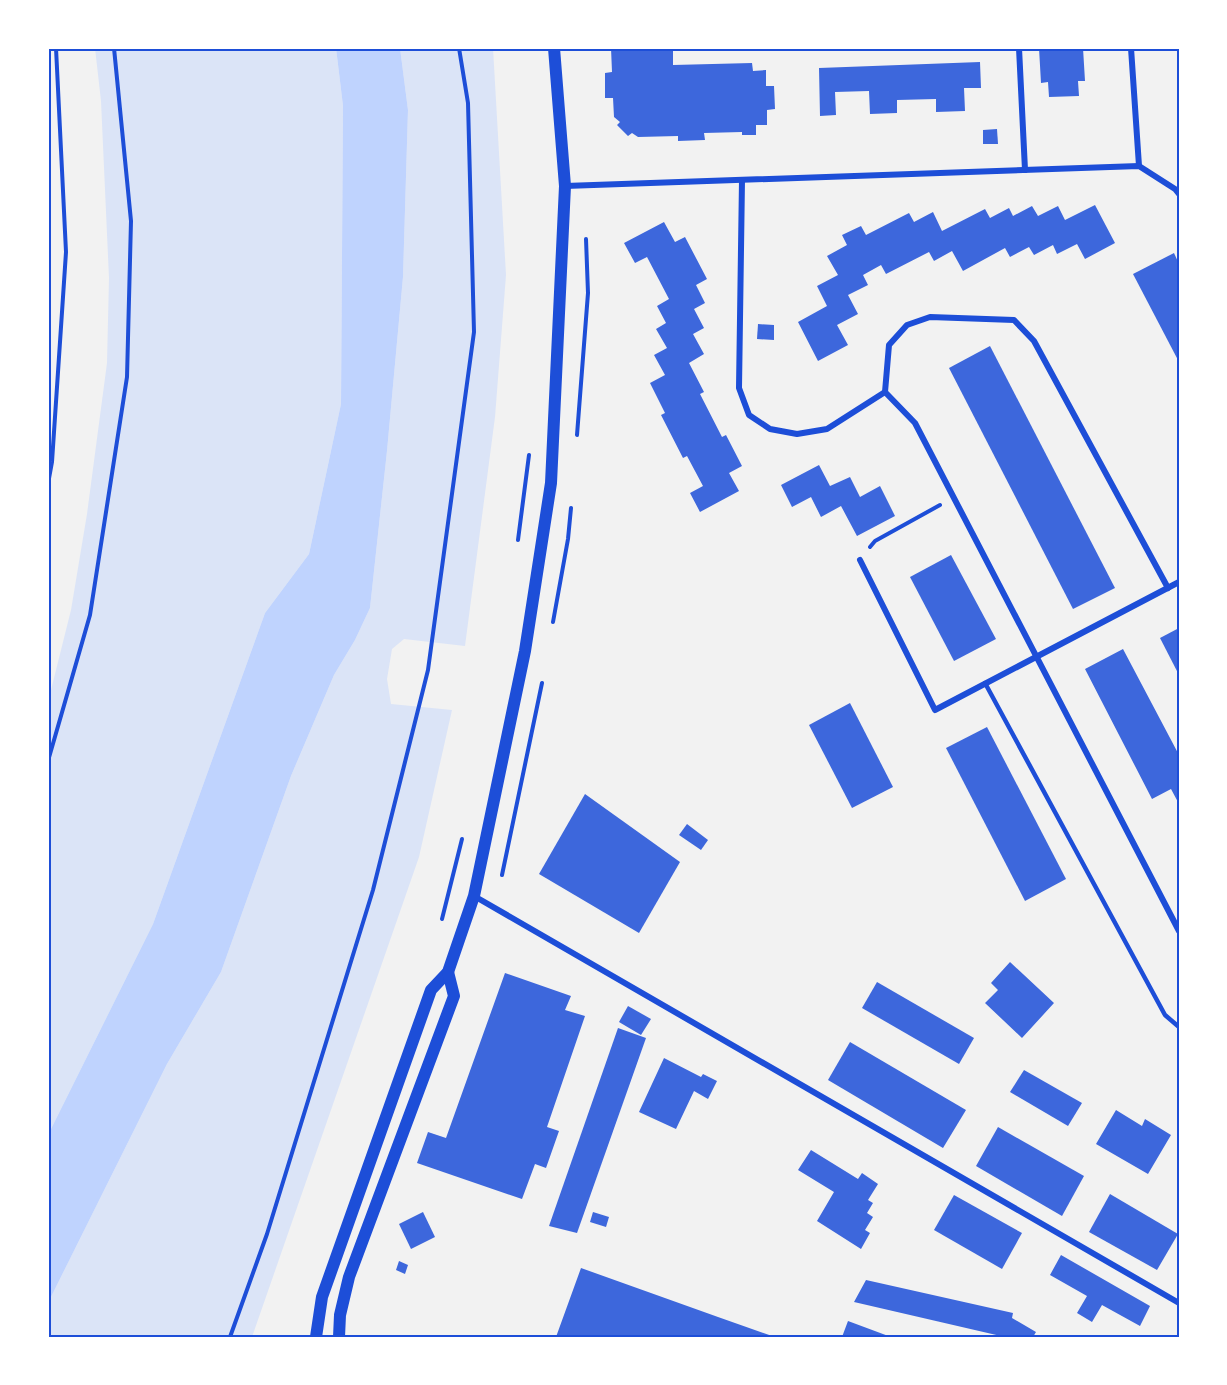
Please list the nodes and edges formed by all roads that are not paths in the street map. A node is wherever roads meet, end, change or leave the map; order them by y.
1 (554, 48) edge
2 (1019, 48) edge
3 (1131, 48) edge
4 (1139, 166) junction
5 (1025, 170) junction
6 (742, 180) junction
7 (565, 186) junction
8 (1179, 194) edge
9 (885, 392) junction
10 (860, 560) road end
11 (1179, 582) edge
12 (1168, 588) junction
13 (1036, 657) junction
14 (986, 684) junction
15 (474, 896) junction
16 (1179, 931) edge
17 (448, 972) junction
18 (1179, 1027) edge
19 (1179, 1304) edge
20 (316, 1337) edge
21 (339, 1337) edge

1 - 7 main road
2 - 5 street
3 - 4 street
4 - 5 street
4 - 8 street
5 - 6 street
6 - 7 street
6 - 9 street
7 - 15 main road
9 - 12 street
9 - 13 street
10 - 14 street
11 - 12 street
12 - 13 street
13 - 14 street
13 - 16 street
14 - 18 lane
15 - 17 main road
15 - 19 street
17 - 20 main road
17 - 21 main road

